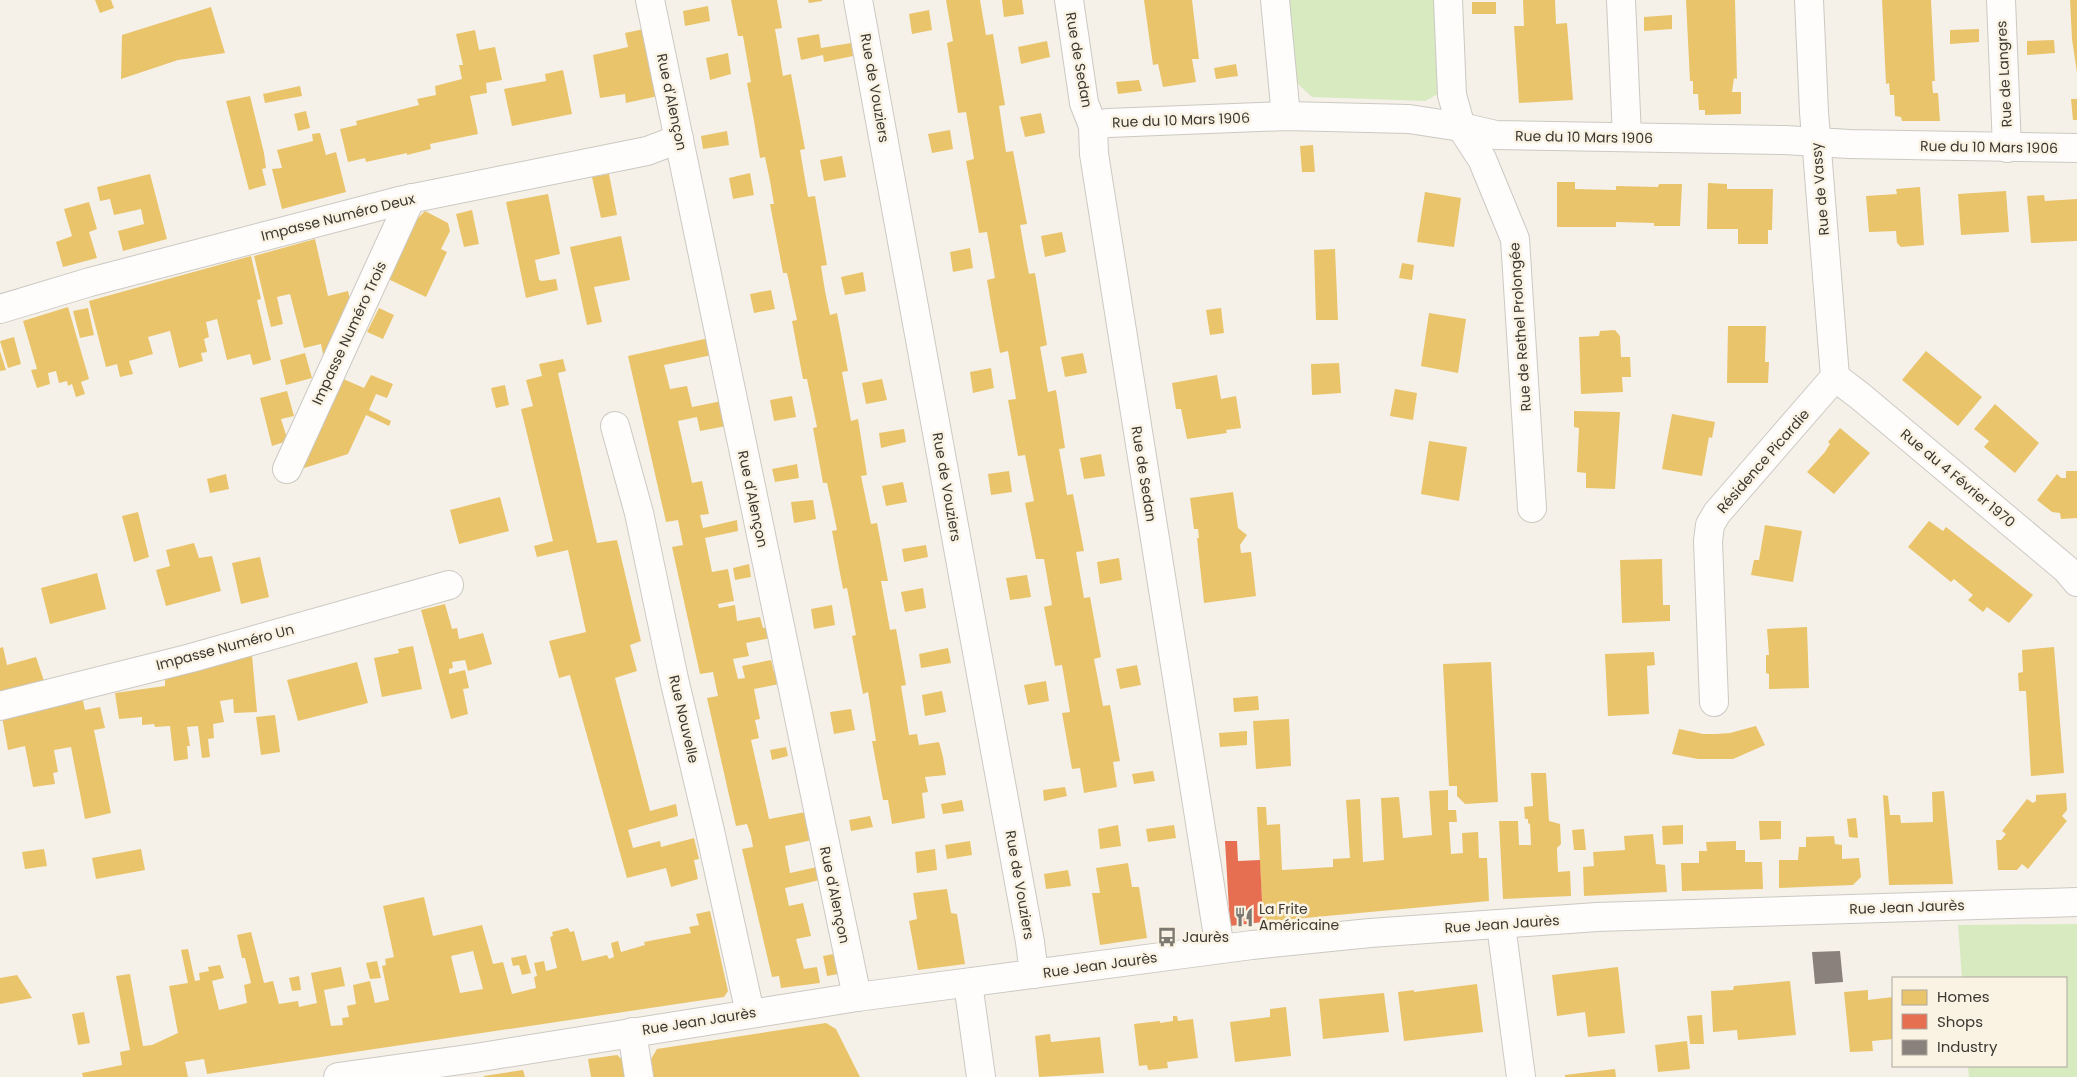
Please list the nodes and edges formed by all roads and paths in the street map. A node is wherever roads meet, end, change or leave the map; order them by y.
1 (650, 0) edge
2 (858, 0) edge
3 (1069, 0) edge
4 (1275, 0) edge
5 (1448, 0) edge
6 (1621, 0) edge
7 (1809, 0) edge
8 (2001, 0) edge
9 (1286, 116) junction
10 (1093, 126) junction
11 (1461, 127) junction
12 (1627, 137) junction
13 (679, 139) junction
14 (1817, 142) junction
15 (2007, 148) junction
16 (2077, 148) edge
17 (411, 198) junction
18 (0, 309) edge
19 (1835, 378) junction
20 (615, 426) dead end
21 (287, 468) dead end
22 (1532, 508) dead end
23 (2077, 582) edge
24 (449, 585) dead end
25 (1714, 702) dead end
26 (0, 706) edge
27 (2077, 902) edge
28 (1501, 925) junction
29 (1220, 949) junction
30 (1034, 974) junction
31 (968, 983) junction
32 (857, 997) junction
33 (750, 1013) junction
34 (632, 1032) junction
35 (338, 1077) edge
36 (640, 1077) edge
37 (980, 1077) edge
38 (1521, 1077) edge

1 - 13 street, Rue d'Alençon
2 - 30 street, Rue de Vouziers
3 - 10 street, Rue de Sedan
4 - 9 street
5 - 11 street, Rue de Rethel Prolongée
6 - 12 street
7 - 14 street, Rue de Vassy
8 - 15 street, Rue de Langres
9 - 10 street, Rue du 10 Mars 1906
9 - 11 street, Rue du 10 Mars 1906
10 - 29 street, Rue de Sedan
11 - 12 street, Rue du 10 Mars 1906
11 - 22 street, Rue de Rethel Prolongée
12 - 14 street, Rue du 10 Mars 1906
13 - 17 street, Impasse Numéro Deux
13 - 32 street, Rue d'Alençon
14 - 15 street, Rue du 10 Mars 1906
14 - 19 street, Rue de Vassy
15 - 16 street, Rue du 10 Mars 1906
17 - 18 street, Impasse Numéro Deux
17 - 21 street, Impasse Numéro Trois
19 - 23 street, Rue du 4 Février 1970
19 - 25 street, Résidence Picardie
20 - 33 street, Rue Nouvelle
24 - 26 street, Impasse Numéro Un
27 - 28 street, Rue Jean Jaurès
28 - 29 street, Rue Jean Jaurès
28 - 38 street
29 - 30 street, Rue Jean Jaurès
30 - 31 street, Rue Jean Jaurès
31 - 32 street, Rue Jean Jaurès
31 - 37 street
32 - 33 street, Rue Jean Jaurès
33 - 34 street, Rue Jean Jaurès
34 - 35 street, Rue Jean Jaurès
34 - 36 street

